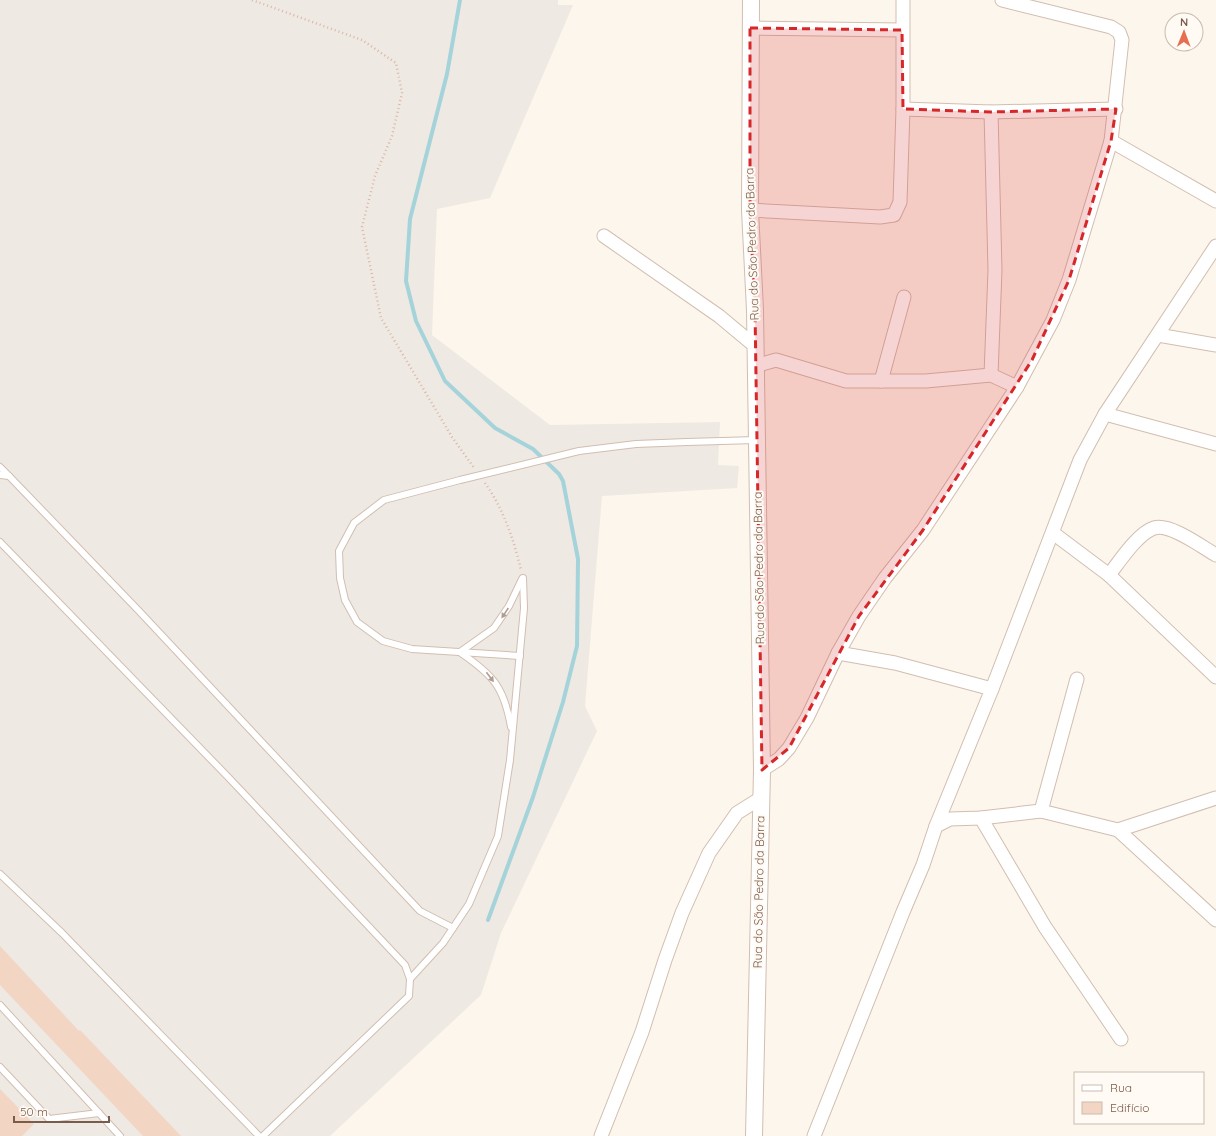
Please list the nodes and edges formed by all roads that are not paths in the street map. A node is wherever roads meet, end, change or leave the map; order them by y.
1 (751, 0) edge
2 (902, 0) edge
3 (1002, 0) edge
4 (750, 28) junction
5 (902, 30) junction
6 (903, 109) junction
7 (1116, 109) junction
8 (991, 112) junction
9 (1112, 141) junction
10 (1216, 201) edge
11 (750, 210) junction
12 (604, 236) dead end
13 (1216, 246) edge
14 (904, 296) dead end
15 (1158, 335) junction
16 (1216, 345) edge
17 (755, 346) junction
18 (755, 366) junction
19 (991, 375) junction
20 (881, 381) junction
21 (1017, 387) junction
22 (1105, 414) junction
23 (756, 440) junction
24 (1216, 444) edge
25 (0, 467) edge
26 (0, 475) edge
27 (8, 476) junction
28 (1053, 534) junction
29 (0, 542) edge
30 (1216, 555) edge
31 (1109, 575) junction
32 (460, 652) junction
33 (838, 653) junction
34 (520, 656) junction
35 (1216, 677) edge
36 (1077, 679) dead end
37 (992, 689) junction
38 (512, 734) junction
39 (762, 770) junction
40 (761, 798) junction
41 (1215, 799) edge
42 (1041, 811) junction
43 (981, 818) junction
44 (936, 826) junction
45 (1118, 830) junction
46 (0, 874) edge
47 (1216, 920) edge
48 (453, 928) junction
49 (410, 979) junction
50 (0, 1005) edge
51 (1121, 1039) dead end
52 (0, 1066) edge
53 (99, 1113) junction
54 (120, 1136) edge
55 (260, 1136) edge
56 (263, 1136) edge
57 (602, 1136) edge
58 (754, 1136) edge
59 (814, 1136) edge

1 - 4 street, Rua do São Pedro da Barra
2 - 5 street
3 - 7 street
4 - 5 street
4 - 11 street, Rua do São Pedro da Barra
5 - 6 street
6 - 8 street
6 - 11 street
7 - 8 street
7 - 9 street
8 - 19 street
9 - 10 street
9 - 21 street
11 - 17 street, Rua do São Pedro da Barra
12 - 17 street
13 - 15 street
14 - 20 street
15 - 16 street
15 - 22 street
17 - 18 street, Rua do São Pedro da Barra
18 - 20 street
18 - 23 street, Rua do São Pedro da Barra
19 - 20 street
19 - 21 street
21 - 33 street
22 - 24 street
22 - 28 street
23 - 32 lane, bridge
23 - 39 street, Rua do São Pedro da Barra
25 - 27 lane
26 - 27 lane
27 - 48 lane
28 - 31 street
28 - 37 street
29 - 49 lane
30 - 31 street
31 - 35 street
32 - 34 lane
34 -> 32 lane
32 -> 38 lane
33 - 37 street
33 - 39 street
34 - 38 lane
36 - 42 street
37 - 44 street
38 - 48 lane
39 - 40 street, Rua do São Pedro da Barra
40 - 57 street
40 - 58 street, Rua do São Pedro da Barra
41 - 45 street
42 - 43 street
42 - 45 street
43 - 44 street
43 - 51 street
44 - 59 street
45 - 47 street
46 - 55 lane
48 - 49 lane
49 - 56 lane
50 - 53 lane
52 - 53 lane
53 - 54 lane

